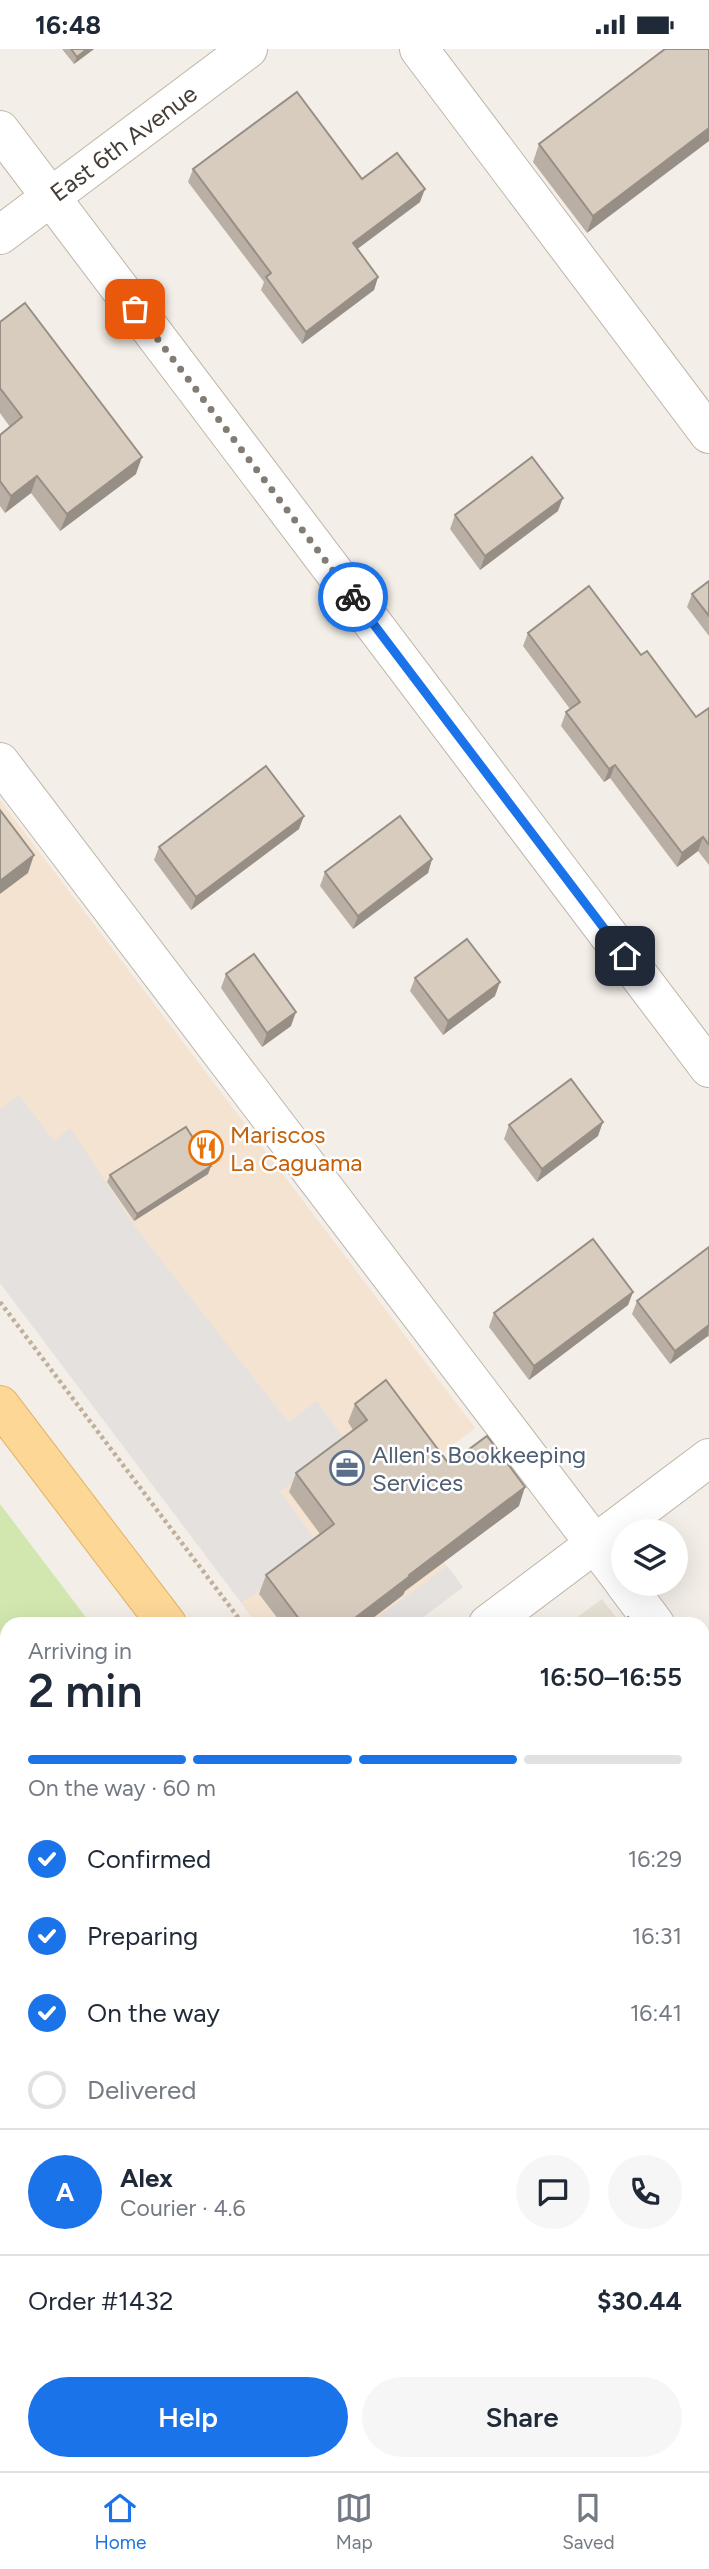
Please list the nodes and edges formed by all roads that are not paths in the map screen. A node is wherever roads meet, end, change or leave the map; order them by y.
1 (248, 49) edge
2 (419, 49) edge
3 (0, 130) edge
4 (50, 197) junction
5 (0, 235) edge
6 (709, 434) edge
7 (0, 762) edge
8 (709, 1068) edge
9 (0, 1405) edge
10 (709, 1458) edge
11 (596, 1543) junction
12 (611, 1564) edge
13 (634, 1596) edge
14 (162, 1617) edge
15 (497, 1617) edge
16 (650, 1617) edge

1 - 4 street, East 6th Avenue
2 - 6 street
3 - 4 street
4 - 5 street, East 6th Avenue
4 - 8 street
7 - 11 street
9 - 14 main road
10 - 11 street
11 - 12 street
11 - 15 street
13 - 16 street

